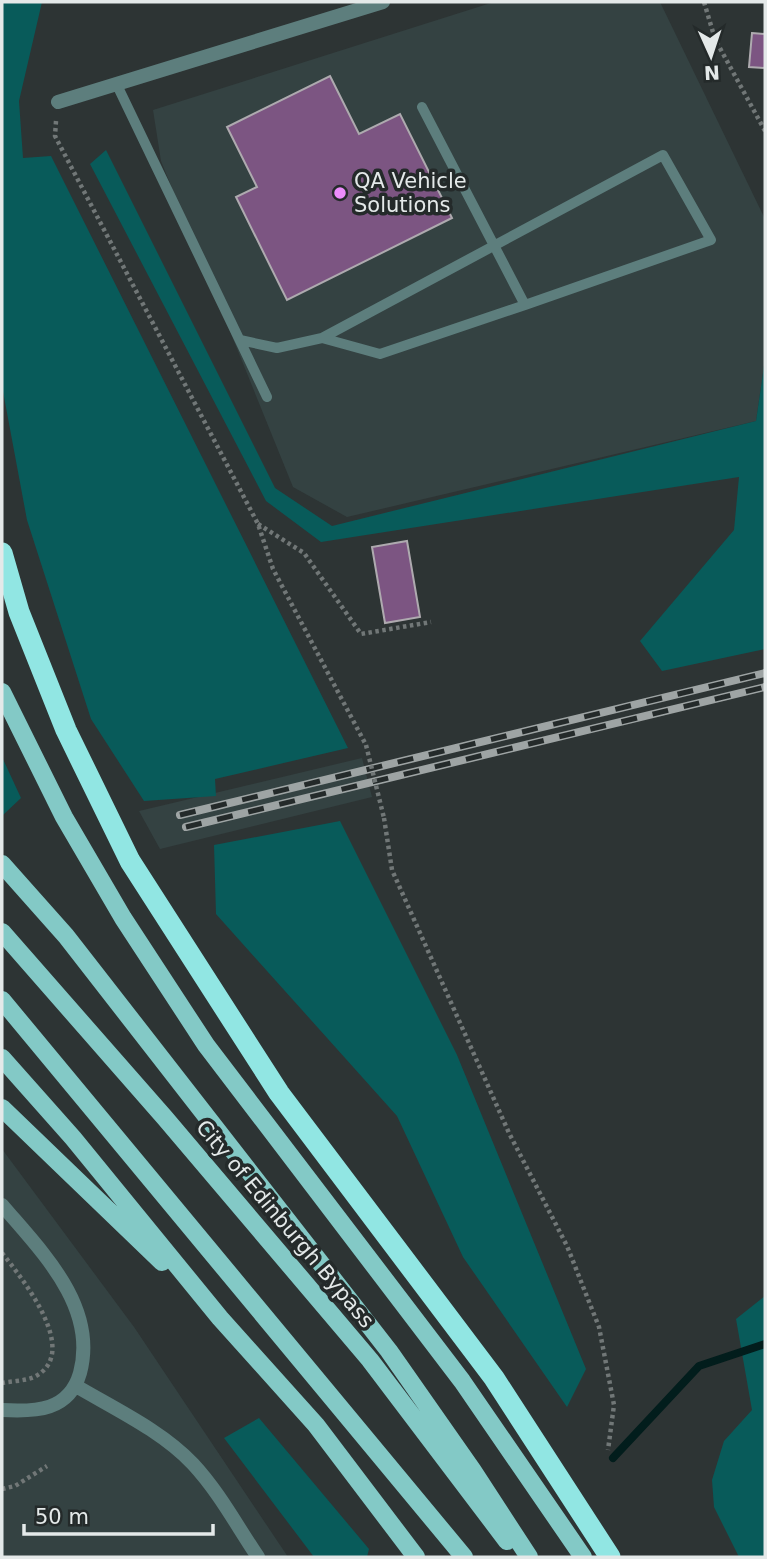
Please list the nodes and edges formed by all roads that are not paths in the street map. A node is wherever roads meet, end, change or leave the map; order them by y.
1 (383, 2) edge
2 (116, 83) junction
3 (58, 102) road end
4 (422, 107) dead end
5 (495, 245) junction
6 (526, 305) junction
7 (322, 338) junction
8 (240, 340) junction
9 (267, 397) dead end
10 (2, 553) edge
11 (2, 692) edge
12 (2, 864) edge
13 (2, 932) edge
14 (2, 1000) edge
15 (2, 1058) edge
16 (2, 1108) edge
17 (2, 1205) edge
18 (220, 1318) junction
19 (76, 1386) junction
20 (2, 1410) edge
21 (258, 1557) edge
22 (416, 1557) edge
23 (464, 1557) edge
24 (520, 1557) edge
25 (529, 1557) edge
26 (583, 1557) edge
27 (610, 1557) edge

1 - 2 street
2 - 3 street
2 - 8 lane
4 - 5 lane
5 - 6 lane
5 - 6 lane
5 - 7 lane
6 - 7 lane
7 - 8 lane
8 - 9 lane
10 - 27 highway
11 - 26 main road
12 - 25 main road
13 - 24 main road, City of Edinburgh Bypass
14 - 23 main road
15 - 18 main road
16 - 18 main road
17 - 19 street
18 - 22 main road
19 - 20 street
19 - 21 street

